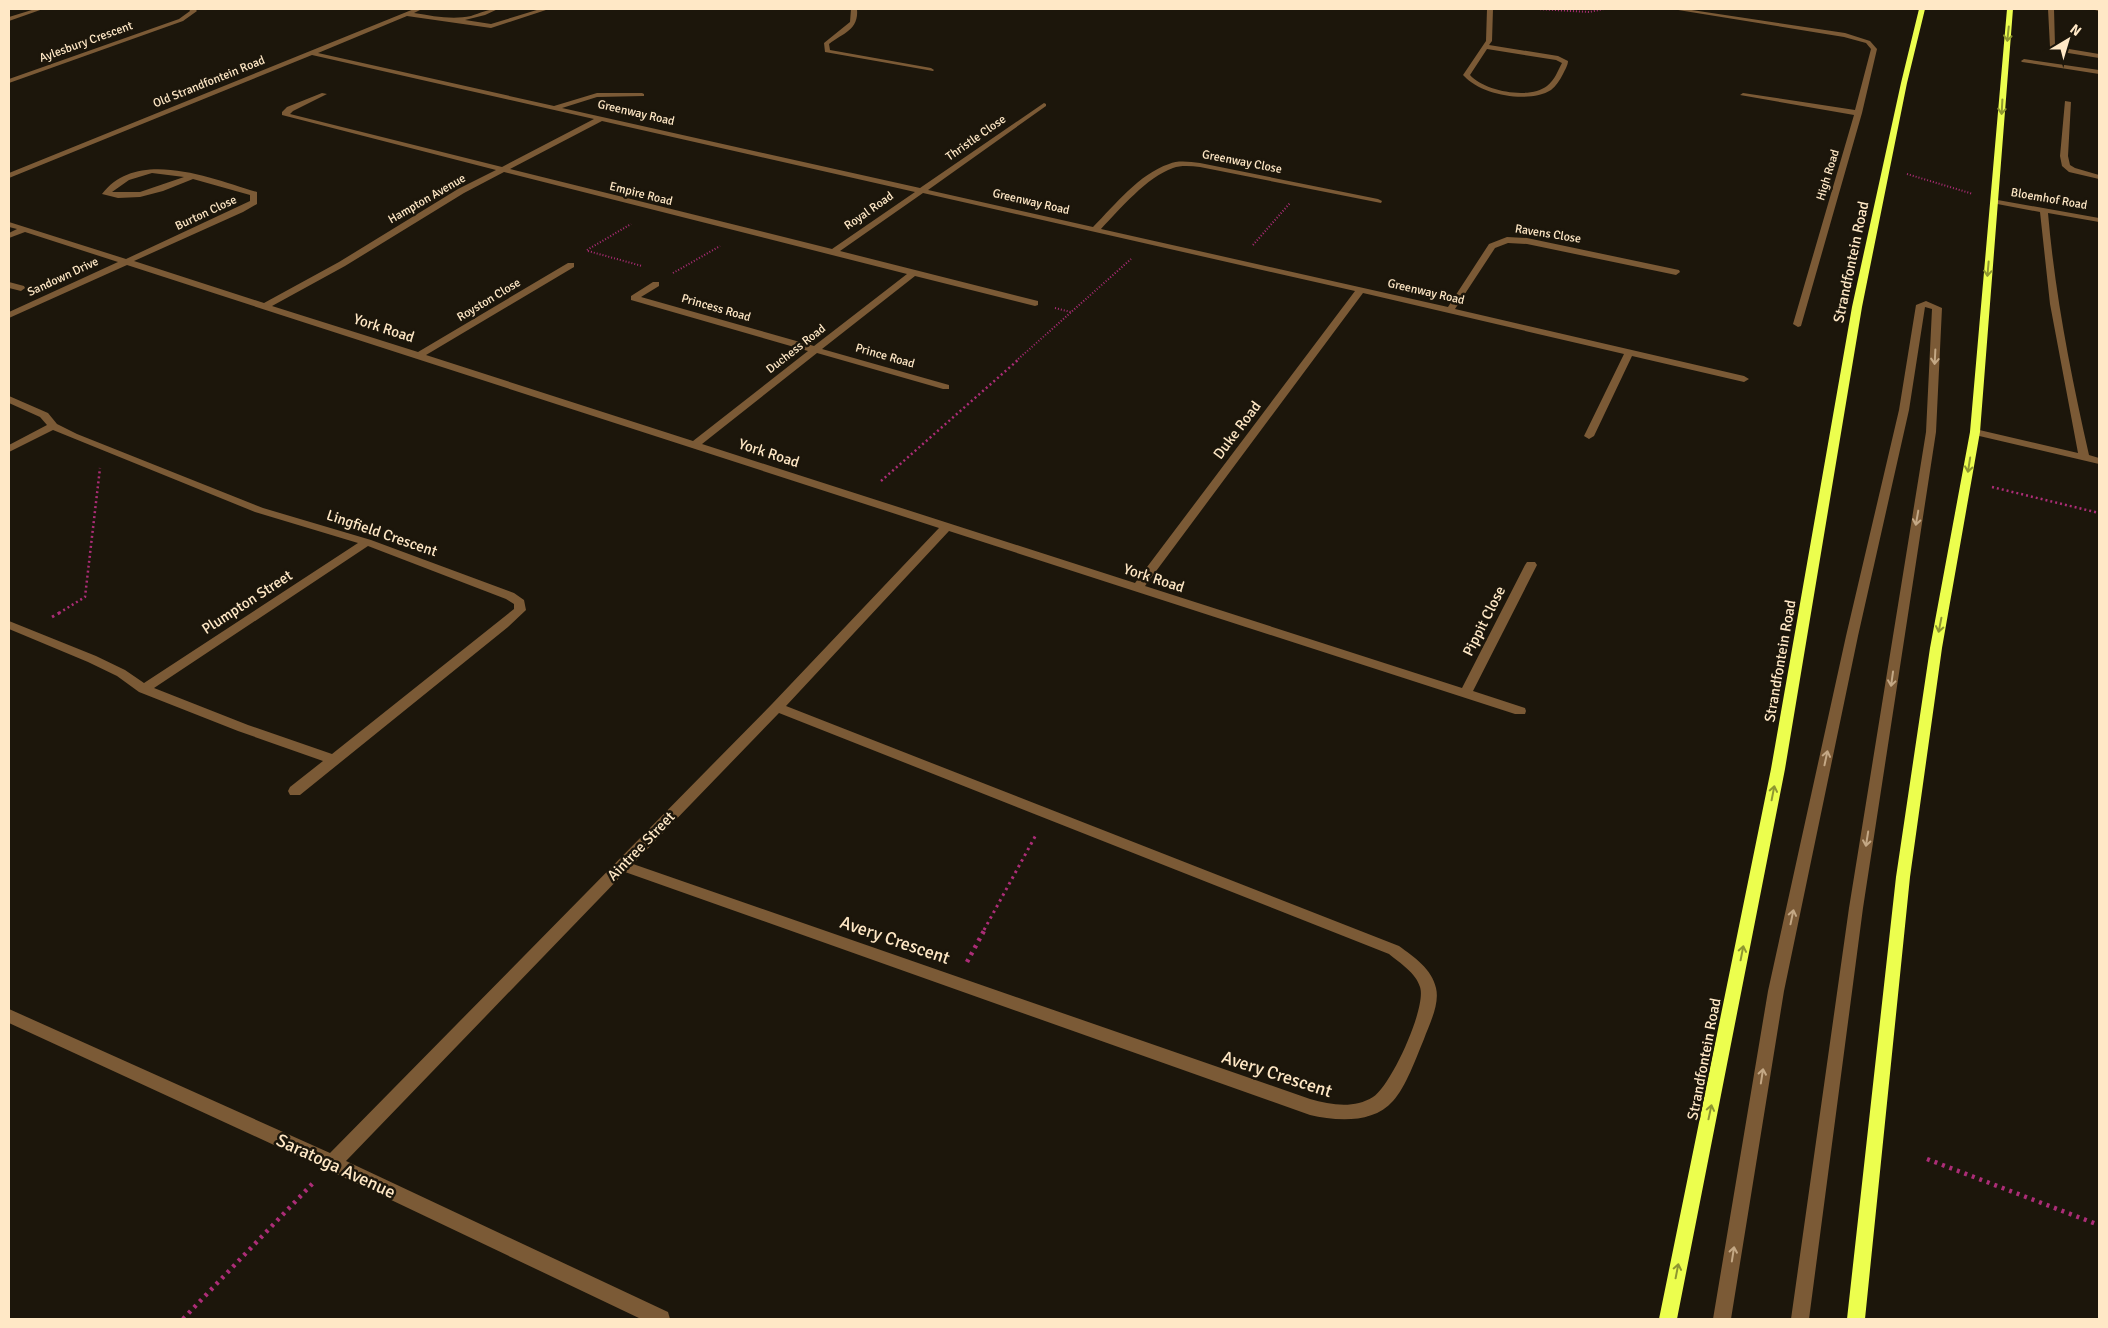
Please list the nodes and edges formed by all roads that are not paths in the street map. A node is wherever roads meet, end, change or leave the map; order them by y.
1 (40, 9) edge
2 (192, 9) edge
3 (419, 9) edge
4 (495, 9) edge
5 (546, 9) edge
6 (854, 9) edge
7 (1490, 9) edge
8 (1675, 9) edge
9 (1922, 9) edge
10 (2010, 9) edge
11 (2051, 9) edge
12 (407, 14) junction
13 (482, 14) junction
14 (9, 19) edge
15 (458, 20) junction
16 (503, 23) junction
17 (1487, 47) junction
18 (311, 52) junction
19 (2077, 53) junction
20 (2099, 56) edge
21 (2024, 61) dead end
22 (2099, 62) edge
23 (932, 70) dead end
24 (2099, 72) edge
25 (9, 81) edge
26 (324, 94) dead end
27 (642, 95) dead end
28 (1743, 95) dead end
29 (2067, 102) dead end
30 (1044, 105) dead end
31 (556, 107) junction
32 (1858, 113) junction
33 (602, 118) junction
34 (501, 170) junction
35 (9, 176) edge
36 (193, 176) junction
37 (2099, 177) edge
38 (920, 190) junction
39 (1378, 201) dead end
40 (1995, 201) junction
41 (2044, 210) junction
42 (2099, 220) edge
43 (9, 224) edge
44 (25, 229) junction
45 (1095, 230) junction
46 (9, 236) edge
47 (832, 253) junction
48 (128, 261) junction
49 (571, 265) dead end
50 (1676, 272) dead end
51 (912, 274) junction
52 (656, 284) road end
53 (9, 285) edge
54 (21, 288) dead end
55 (1361, 290) junction
56 (1035, 303) dead end
57 (267, 306) junction
58 (1450, 310) junction
59 (9, 315) edge
60 (1798, 324) dead end
61 (816, 350) junction
62 (1629, 352) junction
63 (420, 355) junction
64 (1744, 379) dead end
65 (946, 387) dead end
66 (9, 399) edge
67 (53, 426) junction
68 (1975, 432) junction
69 (1589, 436) dead end
70 (695, 444) junction
71 (9, 449) edge
72 (2084, 457) junction
73 (2099, 461) edge
74 (947, 526) junction
75 (367, 542) junction
76 (1531, 565) dead end
77 (1138, 588) junction
78 (9, 625) edge
79 (144, 689) junction
80 (1466, 693) junction
81 (777, 707) junction
82 (1520, 711) dead end
83 (332, 759) junction
84 (294, 791) dead end
85 (622, 866) junction
86 (9, 1016) edge
87 (332, 1163) junction
88 (661, 1319) edge
89 (1668, 1319) edge
90 (1722, 1319) edge
91 (1800, 1319) edge
92 (1856, 1319) edge

1 - 14 street
2 - 25 street, Aylesbury Crescent
3 - 12 street, Old Strandfontein Road
4 - 13 street
5 - 16 street
6 - 23 street
7 - 17 street
8 - 32 street, High Road
89 -> 9 main road, Strandfontein Road
10 -> 40 main road
11 - 19 street
12 - 15 street
12 - 18 street, Old Strandfontein Road
13 - 15 street
13 - 16 street
15 - 16 street
17 - 17 street
18 - 31 street, Greenway Road
18 - 35 street, Old Strandfontein Road
19 - 20 street
19 - 22 street
21 - 24 street
26 - 34 street, Empire Road
27 - 31 street
28 - 32 street
29 - 37 street
30 - 38 street, Thristle Close
31 - 33 street, Greenway Road
32 - 60 street, High Road
33 - 34 street, Hampton Avenue
33 - 38 street, Greenway Road
34 - 47 street, Empire Road
34 - 57 street, Hampton Avenue
36 - 36 street, Burton Close
36 - 48 street, Burton Close
38 - 45 street, Greenway Road
38 - 47 street, Royal Road
39 - 45 street, Greenway Close
40 - 41 street, Bloemhof Road
40 -> 68 main road
41 - 42 street, Bloemhof Road
41 - 72 street
43 - 44 street, York Road
44 - 46 street
44 - 48 street, York Road
45 - 55 street, Greenway Road
47 - 51 street, Empire Road
48 - 57 street, York Road
48 - 59 street, Sandown Drive
49 - 63 street, Royston Close
50 - 58 street, Ravens Close
51 - 56 street, Empire Road
51 - 61 street, Duchess Road
52 - 61 street, Princess Road
53 - 54 street
55 - 58 street, Greenway Road
55 - 77 street, Duke Road
57 - 63 street, York Road
58 - 62 street, Greenway Road
61 - 65 street, Prince Road
61 - 70 street, Duchess Road
62 - 64 street, Greenway Road
62 - 69 street
63 - 70 street, York Road
66 - 67 street, Lingfield Crescent
67 - 71 street
67 - 75 street, Lingfield Crescent
68 - 72 street
68 -> 92 main road
70 - 74 street, York Road
72 - 73 street
74 - 77 street, York Road
74 - 81 street, Aintree Street
75 - 79 street, Plumpton Street
75 - 83 street, Lingfield Crescent
76 - 80 street, Pippit Close
77 - 80 street, York Road
78 - 79 street
79 - 83 street
80 - 82 street, York Road
81 - 85 street, Aintree Street
81 - 85 street, Avery Crescent
83 - 84 street, Lingfield Crescent
85 - 87 street, Aintree Street
86 - 87 street, Saratoga Avenue
87 - 88 street, Saratoga Avenue
90 -> 91 street

